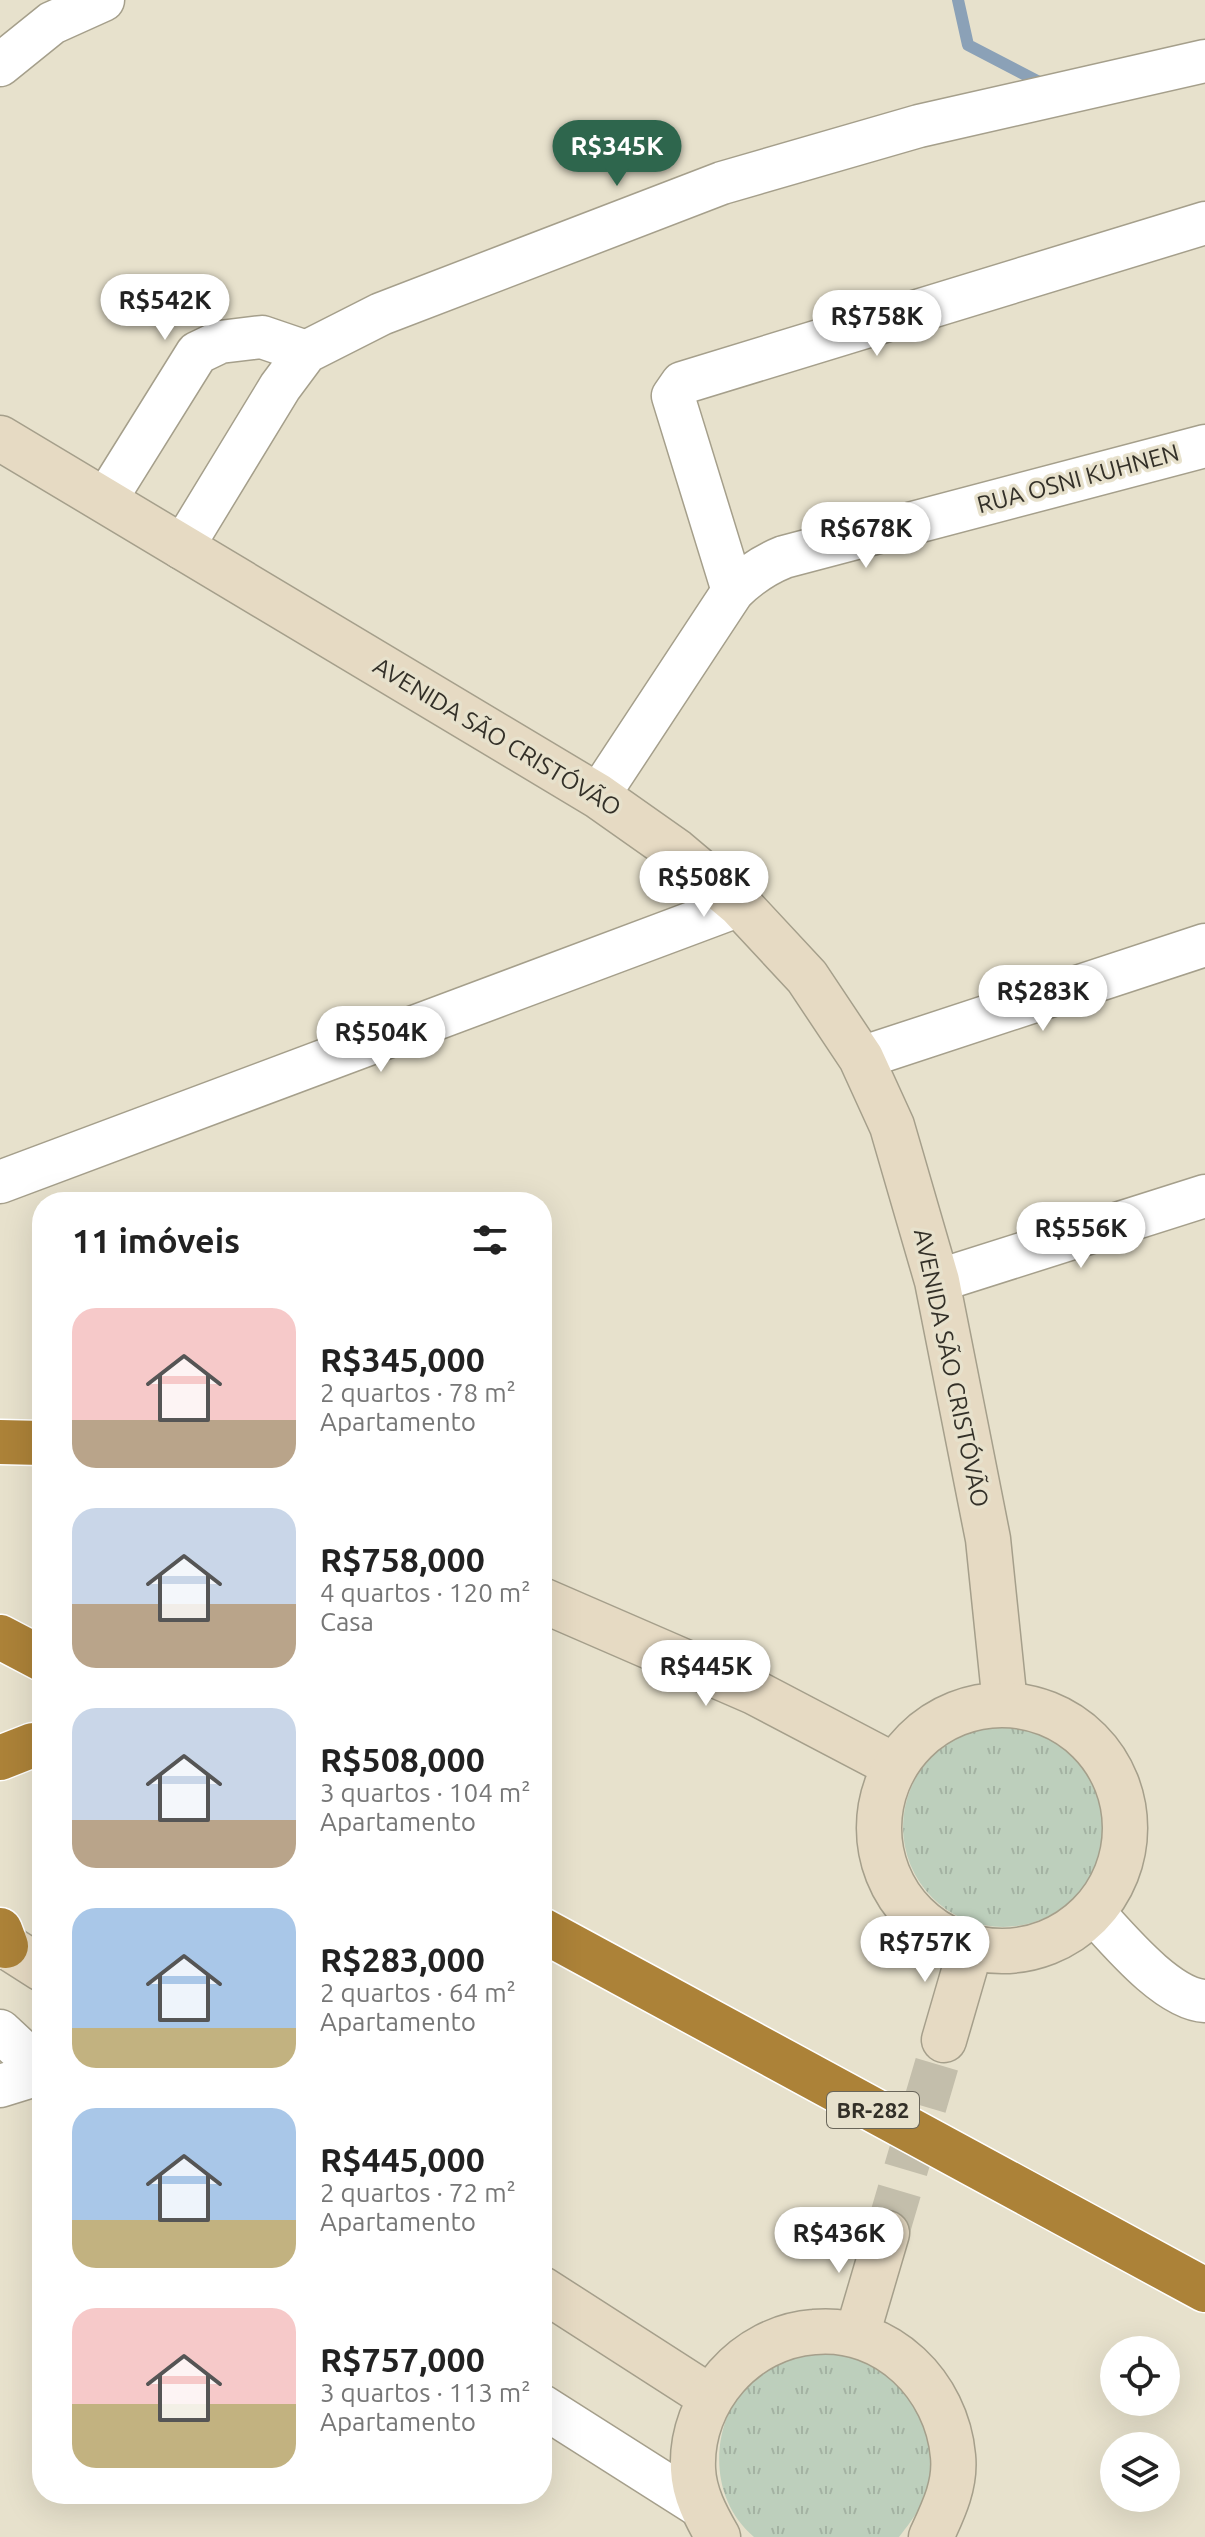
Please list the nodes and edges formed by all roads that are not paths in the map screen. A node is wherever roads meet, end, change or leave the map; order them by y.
1 (103, 0) edge
2 (1205, 61) edge
3 (0, 65) edge
4 (1205, 223) edge
5 (306, 352) junction
6 (0, 438) edge
7 (1205, 446) edge
8 (106, 499) junction
9 (182, 548) junction
10 (733, 591) junction
11 (598, 796) junction
12 (740, 905) junction
13 (1205, 945) edge
14 (861, 1058) junction
15 (0, 1182) edge
16 (1205, 1196) edge
17 (937, 1281) junction
18 (0, 1442) edge
19 (32, 1443) edge
20 (552, 1604) edge
21 (0, 1637) edge
22 (32, 1654) edge
23 (1005, 1704) junction
24 (32, 1745) edge
25 (0, 1758) edge
26 (895, 1766) junction
27 (1093, 1912) junction
28 (552, 1935) edge
29 (971, 1947) junction
30 (1205, 2001) edge
31 (0, 2031) edge
32 (944, 2040) tunnel mouth
33 (32, 2061) edge
34 (32, 2075) edge
35 (0, 2086) edge
36 (887, 2233) tunnel mouth
37 (1205, 2290) edge
38 (552, 2295) edge
39 (857, 2335) junction
40 (710, 2397) junction
41 (552, 2413) edge
42 (709, 2522) edge
43 (931, 2537) edge

1 - 3 street
2 - 5 street
4 - 10 street
5 - 8 street
5 - 9 street
6 - 8 main road, AVENIDA SÃO CRISTÓVÃO
7 - 10 street, RUA OSNI KUHNEN
8 - 9 main road, AVENIDA SÃO CRISTÓVÃO
9 - 11 main road, AVENIDA SÃO CRISTÓVÃO
10 - 11 street, RUA OSNI KUHNEN
11 - 12 main road, AVENIDA SÃO CRISTÓVÃO
12 - 14 main road, AVENIDA SÃO CRISTÓVÃO
12 - 15 street
13 - 14 street
14 - 17 main road, AVENIDA SÃO CRISTÓVÃO
16 - 17 street
17 - 23 main road, AVENIDA SÃO CRISTÓVÃO
18 - 19 highway
20 - 26 main road
21 - 22 highway
23 - 26 main road
23 - 27 main road
24 - 25 highway
26 - 29 main road
27 - 29 main road
27 - 30 street
28 - 37 highway, BR-282
29 - 32 main road
31 - 33 street
34 - 35 street
36 - 39 main road
38 - 40 main road
39 - 40 main road
39 - 43 main road
40 - 42 main road
41 - 42 street

